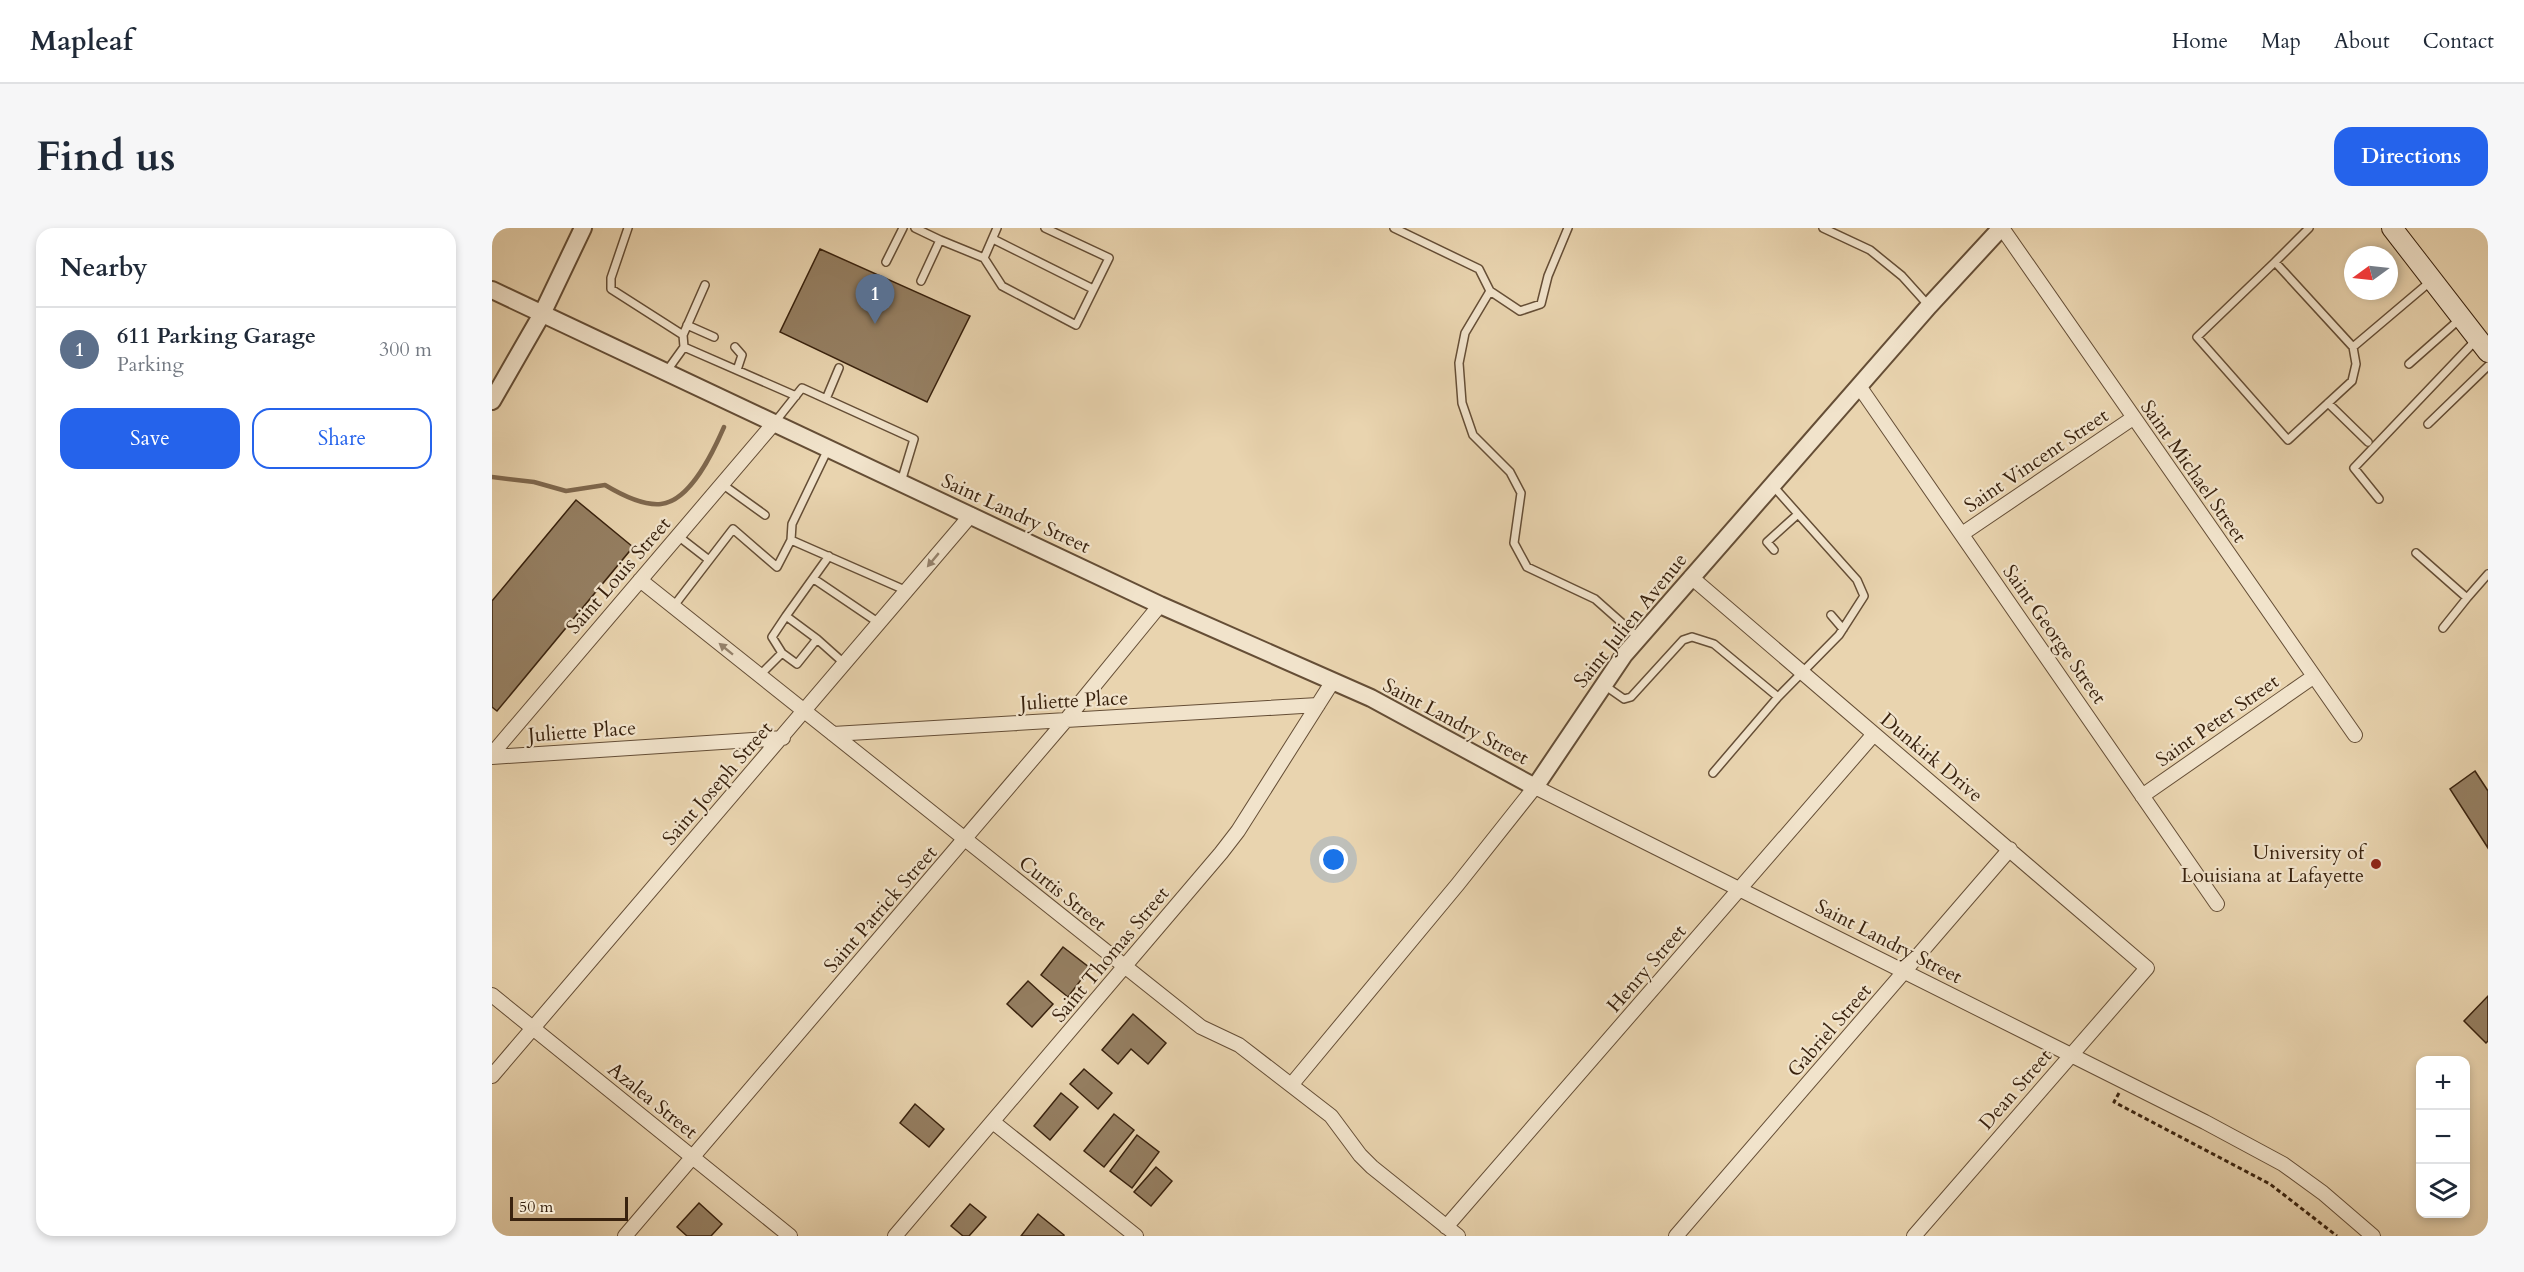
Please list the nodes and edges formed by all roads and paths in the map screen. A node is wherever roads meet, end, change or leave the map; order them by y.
1 (583, 228) edge
2 (628, 228) edge
3 (903, 228) edge
4 (915, 228) edge
5 (997, 228) edge
6 (1045, 228) edge
7 (1394, 228) edge
8 (1568, 228) edge
9 (1823, 228) edge
10 (2002, 228) edge
11 (2309, 228) edge
12 (2392, 228) edge
13 (993, 239) junction
14 (940, 240) junction
15 (984, 258) junction
16 (886, 262) dead end
17 (2275, 262) junction
18 (2433, 279) junction
19 (921, 281) dead end
20 (705, 285) dead end
21 (1094, 289) junction
22 (492, 290) edge
23 (1490, 291) junction
24 (1929, 306) junction
25 (542, 314) junction
26 (2462, 317) junction
27 (687, 325) junction
28 (683, 335) junction
29 (714, 337) dead end
30 (2483, 345) edge
31 (684, 347) junction
32 (735, 347) dead end
33 (2354, 347) junction
34 (2409, 364) dead end
35 (2488, 366) edge
36 (839, 368) dead end
37 (737, 370) junction
38 (666, 372) junction
39 (1859, 386) junction
40 (796, 396) junction
41 (826, 399) junction
42 (492, 401) edge
43 (2328, 403) junction
44 (2133, 418) junction
45 (776, 422) junction
46 (2428, 424) dead end
47 (2368, 442) dead end
48 (829, 448) junction
49 (901, 482) junction
50 (722, 484) junction
51 (1773, 486) junction
52 (2379, 499) dead end
53 (1798, 514) junction
54 (765, 515) dead end
55 (971, 515) junction
56 (1962, 534) junction
57 (678, 536) junction
58 (791, 540) junction
59 (1774, 550) dead end
60 (2416, 553) dead end
61 (829, 556) junction
62 (709, 560) junction
63 (2488, 574) edge
64 (1691, 577) junction
65 (814, 579) junction
66 (640, 580) junction
67 (907, 591) junction
68 (2467, 598) junction
69 (1160, 605) junction
70 (673, 607) junction
71 (1831, 615) dead end
72 (786, 616) junction
73 (879, 624) junction
74 (1843, 628) junction
75 (2443, 628) dead end
76 (1639, 638) junction
77 (817, 639) junction
78 (782, 653) junction
79 (845, 664) junction
80 (1802, 672) junction
81 (759, 676) junction
82 (2313, 677) junction
83 (1333, 681) junction
84 (1603, 684) junction
85 (1778, 697) junction
86 (1318, 705) junction
87 (804, 712) junction
88 (1066, 720) junction
89 (833, 734) junction
90 (1874, 734) junction
91 (2355, 735) dead end
92 (783, 738) junction
93 (492, 755) edge
94 (1713, 772) dead end
95 (1535, 787) junction
96 (2142, 796) junction
97 (965, 839) junction
98 (2010, 849) junction
99 (1740, 890) junction
100 (2217, 904) dead end
101 (1125, 967) junction
102 (2147, 968) joint
103 (1904, 972) junction
104 (492, 995) edge
105 (533, 1028) junction
106 (2070, 1055) junction
107 (492, 1076) edge
108 (2124, 1083) junction
109 (1292, 1084) junction
110 (993, 1122) junction
111 (692, 1157) junction
112 (1446, 1227) junction
113 (626, 1236) edge
114 (790, 1236) edge
115 (895, 1236) edge
116 (1136, 1236) edge
117 (1458, 1236) edge
118 (1676, 1236) edge
119 (1914, 1236) edge
120 (2337, 1236) edge
121 (2373, 1236) edge

1 - 25 street
2 - 28 lane
3 - 16 lane
4 - 14 lane
5 - 13 lane
6 - 21 lane
7 - 23 lane
8 - 23 lane
9 - 24 lane
10 - 24 street, Saint Julien Avenue
10 - 44 street, Saint Michael Street
11 - 17 lane
12 - 18 main road
13 - 15 lane
13 - 21 lane
14 - 15 lane
14 - 19 lane
15 - 21 lane
17 - 33 lane
17 - 43 lane
18 - 26 main road
18 - 33 lane
20 - 27 lane
22 - 25 street, Saint Landry Street
23 - 76 lane
24 - 39 street, Saint Julien Avenue
25 - 38 street, Saint Landry Street
25 - 42 street
26 - 30 main road
26 - 34 lane
27 - 28 lane
27 - 29 lane
28 - 31 lane
30 - 52 lane
31 - 37 lane
31 - 38 lane
32 - 37 lane
33 - 43 lane
35 - 46 lane
36 - 41 lane
37 - 40 lane
38 - 45 street, Saint Landry Street
39 - 51 street, Saint Julien Avenue
39 - 56 street, Saint George Street
40 - 41 lane
40 - 45 lane
41 - 49 lane
43 - 47 lane
44 - 56 street, Saint Vincent Street
44 - 82 street, Saint Michael Street
45 - 48 street, Saint Landry Street
45 - 50 street, Saint Louis Street
48 - 49 street, Saint Landry Street
48 - 58 lane
49 - 55 street, Saint Landry Street
50 - 54 lane
50 - 57 street, Saint Louis Street
51 - 53 lane
51 - 64 street, Saint Julien Avenue
53 - 59 lane
53 - 74 lane
55 -> 67 street, Saint Joseph Street
55 - 69 street, Saint Landry Street
56 - 96 street, Saint George Street
57 - 62 lane
57 - 66 street, Saint Louis Street
58 - 61 lane
58 - 62 lane
60 - 68 lane
61 - 65 lane
61 - 67 lane
62 - 70 lane
63 - 68 lane
64 - 76 street, Saint Julien Avenue
64 - 80 street, Dunkirk Drive
65 - 72 lane
65 - 73 lane
66 - 70 street, Curtis Street
66 - 93 street, Saint Louis Street
67 - 73 street, Saint Joseph Street
68 - 75 lane
69 - 83 street, Saint Landry Street
69 - 88 street, Saint Patrick Street
81 -> 70 street, Curtis Street
71 - 74 lane
72 - 77 lane
72 - 78 lane
73 - 79 street, Saint Joseph Street
74 - 80 lane
76 - 84 street, Saint Julien Avenue
77 - 78 lane
77 - 79 lane
78 - 81 lane
79 - 87 street, Saint Joseph Street
80 - 85 lane
80 - 90 street, Dunkirk Drive
81 - 87 street, Curtis Street
82 - 91 street, Saint Michael Street
82 - 96 street, Saint Peter Street
83 - 86 street, Saint Thomas Street
83 - 95 street, Saint Landry Street
84 - 85 lane
84 - 95 street, Saint Julien Avenue
85 - 94 lane
86 - 88 street, Juliette Place
86 - 101 street, Saint Thomas Street
87 - 89 street, Curtis Street
87 - 92 street, Saint Joseph Street
88 - 89 street, Juliette Place
88 - 97 street, Saint Patrick Street
89 - 97 street, Curtis Street
90 - 98 street, Dunkirk Drive
90 - 99 street, Henry Street
92 - 93 street, Juliette Place
92 - 105 street, Saint Joseph Street
95 - 99 street, Saint Landry Street
95 - 109 street, Saint Julien Avenue
96 - 100 street, Saint George Street
97 - 101 street, Curtis Street
97 - 111 street, Saint Patrick Street
98 - 102 street, Dunkirk Drive
98 - 103 street, Gabriel Street
99 - 103 street, Saint Landry Street
99 - 112 street, Henry Street
101 - 109 street, Curtis Street
101 - 110 street, Saint Thomas Street
102 - 106 street, Dean Street
103 - 106 street, Saint Landry Street
103 - 118 street, Gabriel Street
104 - 105 street, Azalea Street
105 - 107 street, Saint Joseph Street
105 - 111 street, Azalea Street
106 - 108 street, Saint Landry Street
106 - 119 street, Dean Street
108 - 120 path
108 - 121 street, Saint Landry Street
109 - 112 street, Curtis Street
110 - 115 street, Saint Thomas Street
110 - 116 street
111 - 113 street, Saint Patrick Street
111 - 114 street, Azalea Street
112 - 117 street, Curtis Street

